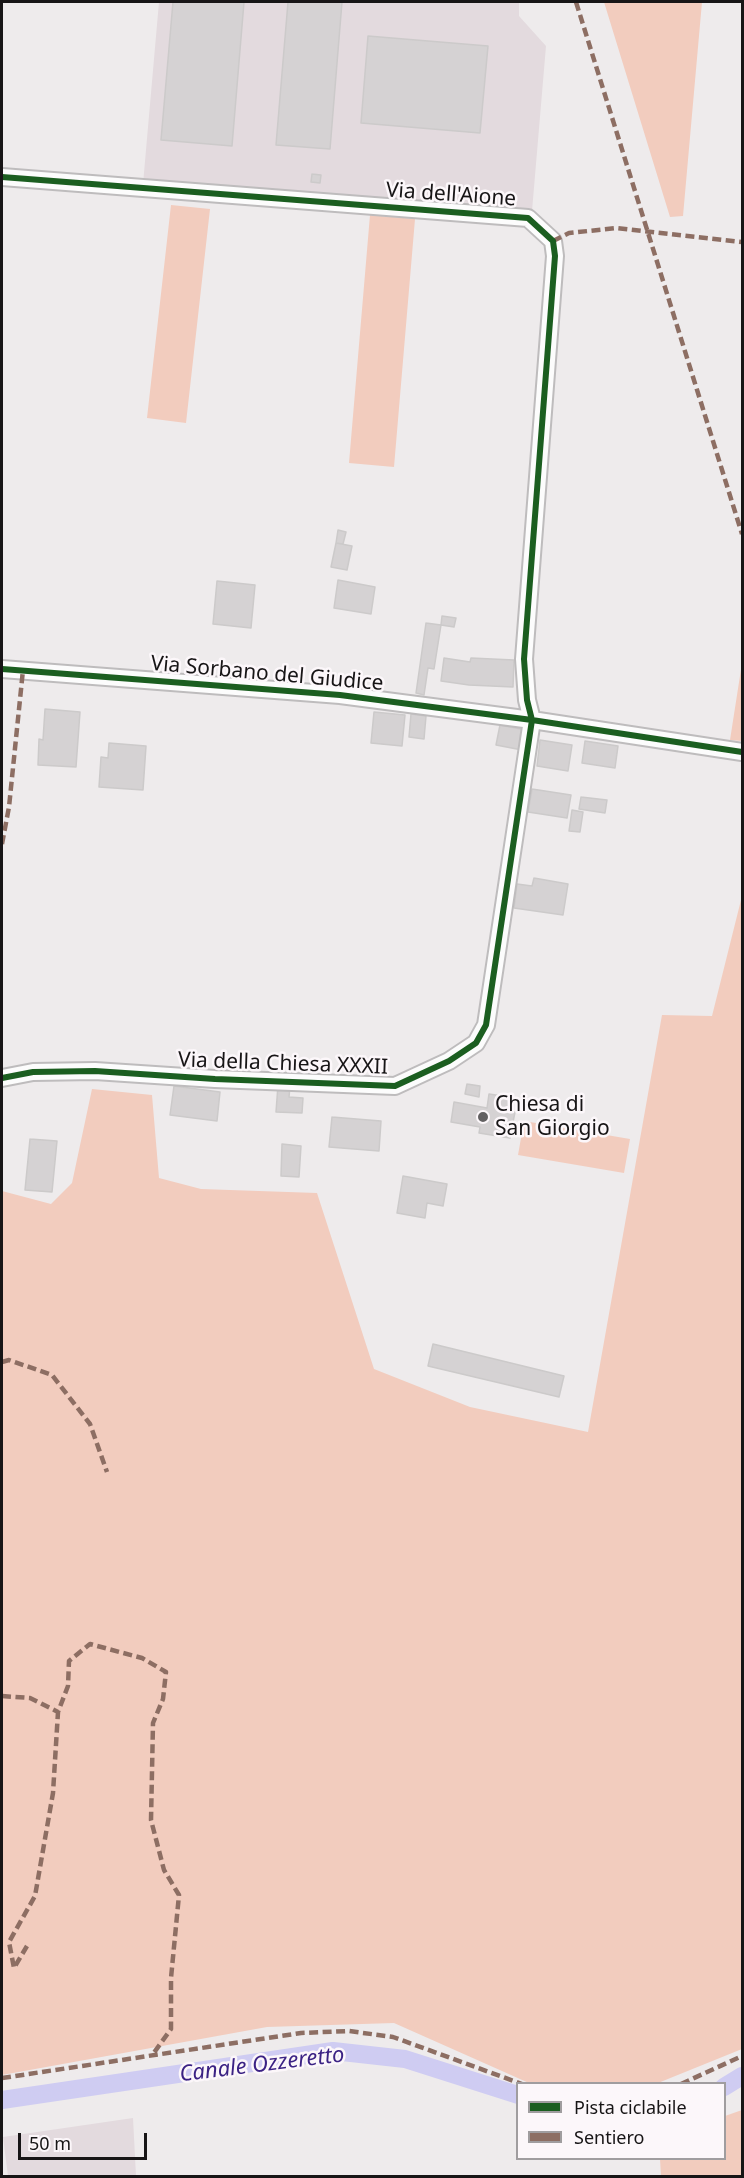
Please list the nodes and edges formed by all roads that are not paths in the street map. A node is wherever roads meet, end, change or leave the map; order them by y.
1 (2, 177) edge
2 (2, 669) edge
3 (532, 720) junction
4 (742, 752) edge
5 (2, 1078) edge

1 - 3 street, Via dell'Aione
2 - 3 street, Via Sorbano del Giudice
3 - 4 street, Via Sorbano del Giudice
3 - 5 street, Via della Chiesa XXXII

